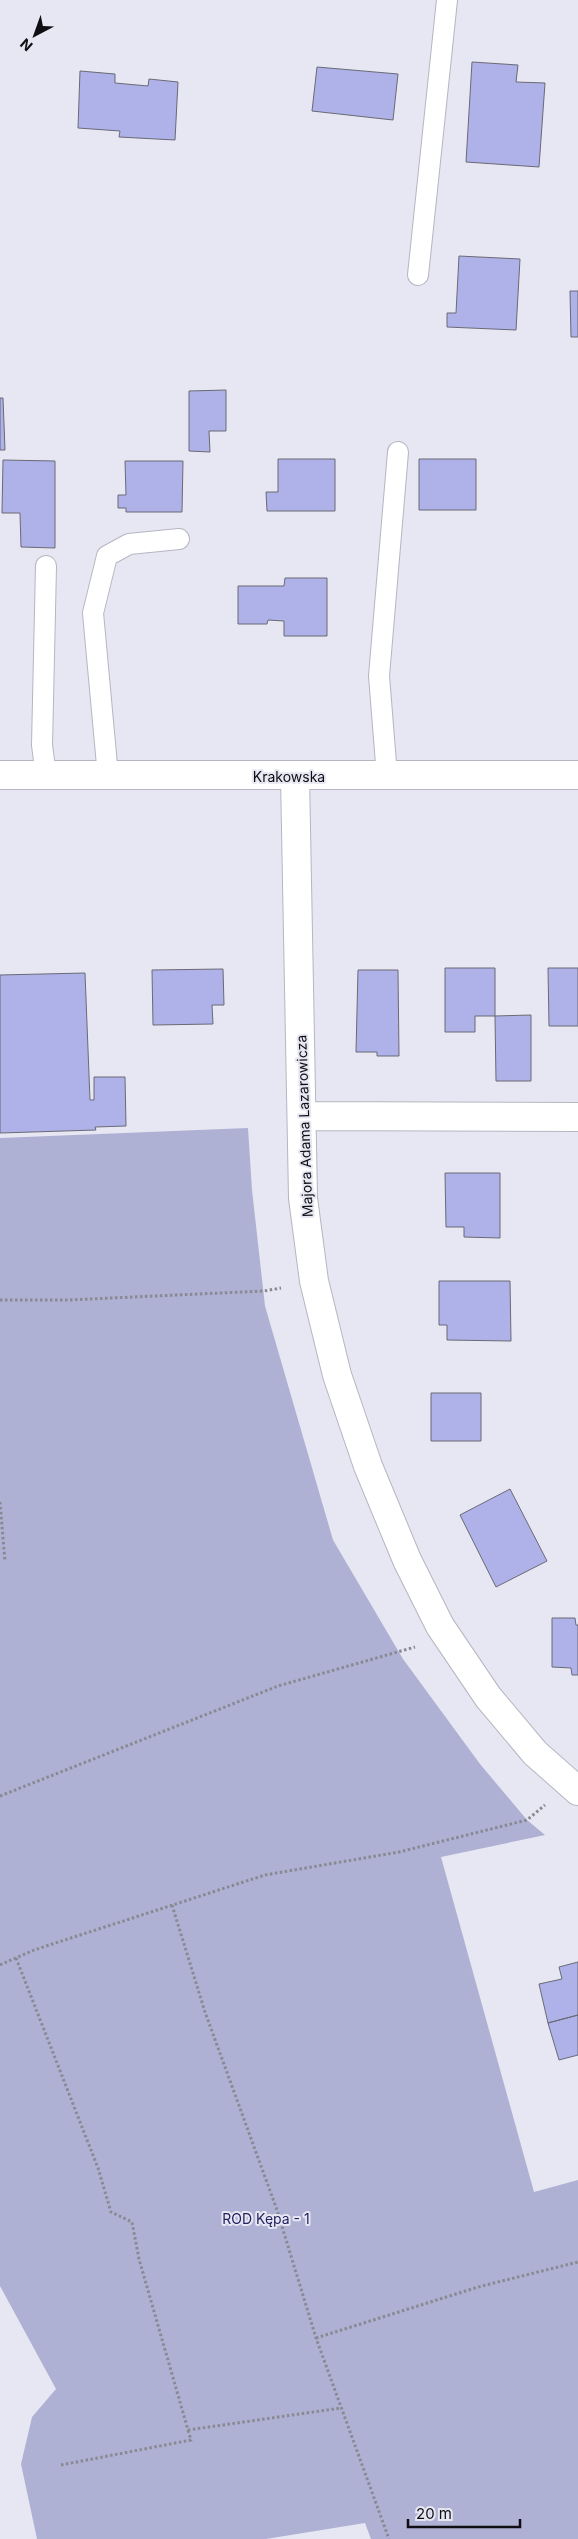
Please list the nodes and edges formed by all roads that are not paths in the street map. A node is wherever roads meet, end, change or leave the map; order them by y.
1 (448, 0) edge
2 (418, 275) dead end
3 (398, 452) dead end
4 (178, 539) dead end
5 (46, 566) dead end
6 (0, 775) edge
7 (578, 775) edge
8 (46, 776) junction
9 (108, 776) junction
10 (295, 776) junction
11 (387, 776) junction
12 (302, 1116) junction
13 (578, 1117) edge
14 (573, 1787) edge

1 - 2 lane
3 - 11 lane
4 - 9 lane
5 - 8 lane
6 - 8 street, Krakowska
7 - 11 street, Krakowska
8 - 9 street, Krakowska
9 - 10 street, Krakowska
10 - 11 street, Krakowska
10 - 12 street, Majora Adama Lazarowicza
12 - 13 street
12 - 14 street, Majora Adama Lazarowicza

